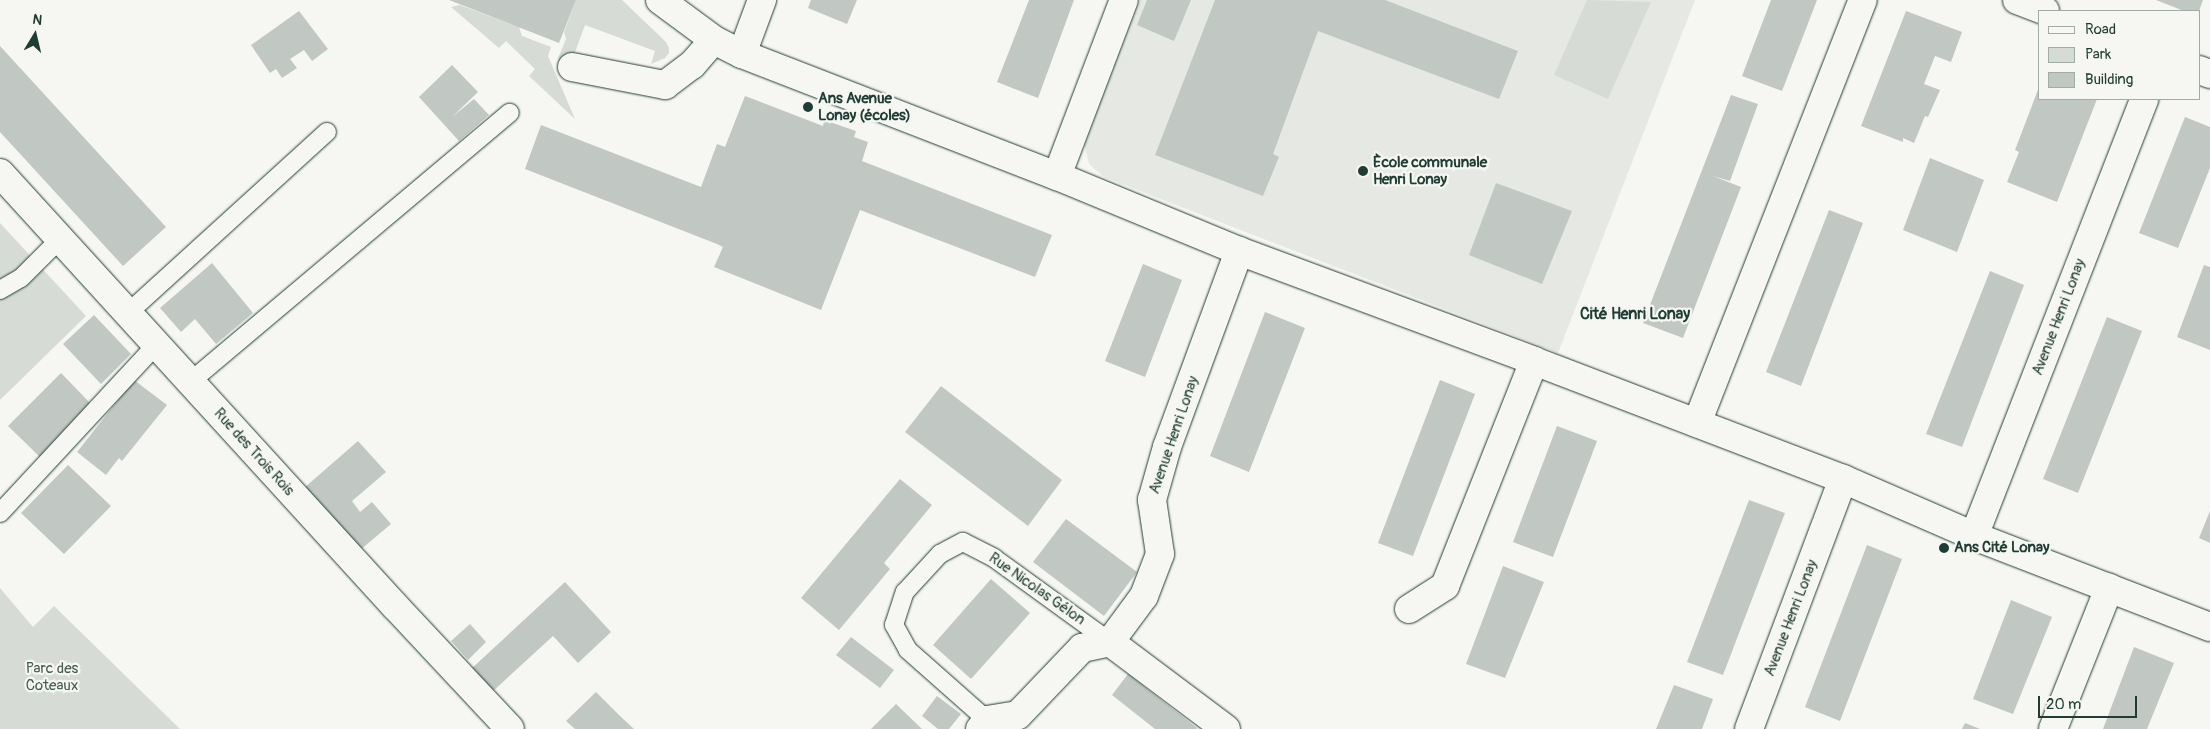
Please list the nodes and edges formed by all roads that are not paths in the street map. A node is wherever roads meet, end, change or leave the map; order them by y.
1 (660, 0) edge
2 (762, 0) edge
3 (1124, 0) edge
4 (1864, 0) edge
5 (2017, 0) edge
6 (2042, 10) edge
7 (714, 40) junction
8 (742, 54) junction
9 (572, 67) dead end
10 (2144, 100) edge
11 (510, 113) dead end
12 (327, 132) dead end
13 (0, 173) edge
14 (1057, 176) junction
15 (60, 239) junction
16 (1238, 251) junction
17 (0, 290) edge
18 (128, 313) junction
19 (156, 345) junction
20 (1534, 361) junction
21 (190, 382) junction
22 (1697, 423) junction
23 (1843, 479) junction
24 (0, 513) edge
25 (1974, 536) junction
26 (2108, 588) junction
27 (1409, 609) dead end
28 (2210, 627) edge
29 (1110, 642) junction
30 (983, 725) edge
31 (510, 729) edge
32 (1226, 729) edge
33 (1749, 729) edge
34 (2053, 729) edge

1 - 7 street
2 - 8 street
3 - 14 street
4 - 22 street
5 - 6 street
7 - 8 street
7 - 9 street
8 - 14 street
10 - 25 street, Avenue Henri Lonay
11 - 21 lane
12 - 18 lane
13 - 15 street, Rue des Trois Rois
14 - 16 street
15 - 17 lane
15 - 18 street, Rue des Trois Rois
16 - 20 street
16 - 29 street, Avenue Henri Lonay
18 - 19 street, Rue des Trois Rois
19 - 21 street, Rue des Trois Rois
19 - 24 lane
20 - 22 street
20 - 27 street
21 - 31 street, Rue des Trois Rois
22 - 23 street
23 - 25 street
23 - 33 street, Avenue Henri Lonay
25 - 26 street
26 - 28 street
26 - 34 street
29 - 30 street, Rue Nicolas Gélon
29 - 30 lane, Rue Nicolas Gélon
29 - 32 street

